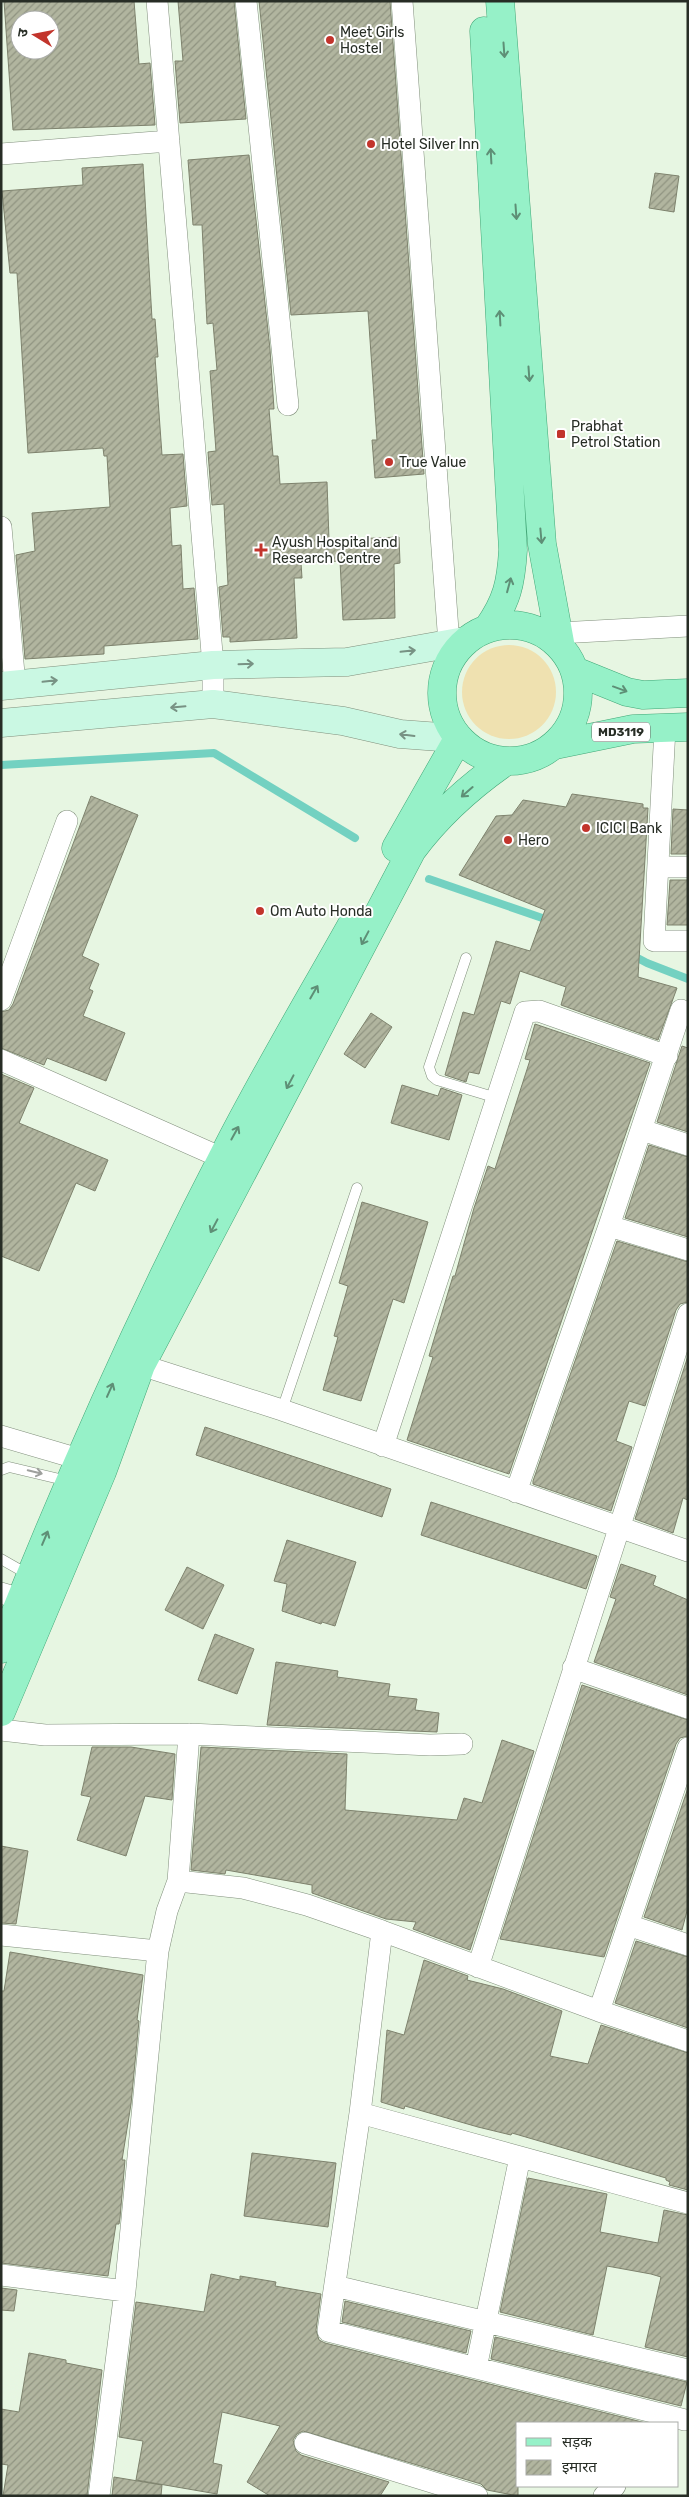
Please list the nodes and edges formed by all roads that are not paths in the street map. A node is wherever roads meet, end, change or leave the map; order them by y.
1 (157, 1) edge
2 (246, 1) edge
3 (402, 1) edge
4 (482, 1) edge
5 (500, 1) edge
6 (169, 141) junction
7 (1, 154) edge
8 (288, 405) dead end
9 (1, 527) edge
10 (688, 626) edge
11 (467, 638) junction
12 (565, 650) junction
13 (213, 665) junction
14 (8, 685) edge
15 (688, 693) edge
16 (213, 704) junction
17 (1, 723) edge
18 (676, 728) edge
19 (457, 737) junction
20 (555, 745) junction
21 (505, 762) junction
22 (67, 821) dead end
23 (658, 867) junction
24 (688, 867) edge
25 (688, 941) edge
26 (466, 958) dead end
27 (1, 1000) edge
28 (681, 1010) dead end
29 (667, 1056) junction
30 (1, 1060) edge
31 (497, 1098) junction
32 (642, 1130) junction
33 (688, 1145) edge
34 (222, 1158) junction
35 (357, 1188) dead end
36 (609, 1226) junction
37 (688, 1250) edge
38 (688, 1314) edge
39 (134, 1359) junction
40 (282, 1410) junction
41 (1, 1436) edge
42 (383, 1446) junction
43 (1, 1470) edge
44 (74, 1470) junction
45 (516, 1492) junction
46 (619, 1526) junction
47 (688, 1551) edge
48 (1, 1559) edge
49 (17, 1589) edge
50 (1, 1649) edge
51 (573, 1668) junction
52 (688, 1708) edge
53 (1, 1712) edge
54 (1, 1730) edge
55 (189, 1734) junction
56 (462, 1744) dead end
57 (688, 1748) edge
58 (178, 1881) junction
59 (628, 1925) junction
60 (382, 1931) junction
61 (1, 1935) edge
62 (688, 1945) edge
63 (158, 1951) junction
64 (478, 1967) junction
65 (599, 2012) junction
66 (688, 2041) edge
67 (360, 2113) junction
68 (520, 2157) junction
69 (688, 2203) edge
70 (1, 2275) edge
71 (335, 2286) junction
72 (125, 2291) junction
73 (486, 2322) junction
74 (476, 2368) junction
75 (688, 2370) edge
76 (683, 2420) edge
77 (305, 2443) dead end
78 (614, 2487) edge
79 (99, 2496) edge
80 (477, 2496) edge
81 (604, 2496) edge

1 - 6 street
2 - 8 street
3 - 11 street
11 -> 4 main road
5 -> 12 main road
6 - 7 street
6 - 13 street
9 - 14 street
10 - 12 street
11 - 12 main road
13 -> 11 main road
11 - 19 main road
12 -> 15 main road
12 - 20 main road
14 -> 13 main road
13 - 16 street
16 -> 17 main road
19 -> 16 main road
18 - 20 main road, MD3119
18 - 23 street
19 - 21 main road
34 -> 19 main road
20 - 21 main road
21 -> 39 main road
22 - 27 street
23 - 24 street
23 - 25 street
26 - 31 lane
28 - 29 street
29 - 31 street
29 - 32 street
30 - 34 street
31 - 42 street
32 - 33 street
32 - 36 street
34 - 39 main road
35 - 40 lane
36 - 37 street
36 - 45 street
38 - 46 street
39 - 40 street
44 -> 39 main road
39 - 53 main road
40 - 42 street
41 - 44 street
42 - 45 street
43 -> 44 lane
49 -> 44 main road
45 - 46 street
46 - 47 street
46 - 51 street
48 - 49 lane
49 - 50 main road
51 - 52 street
51 - 64 street
54 - 55 street
55 - 56 street
55 - 58 street
57 - 59 street
58 - 60 street
58 - 63 street
59 - 62 street
59 - 65 street
60 - 64 street
60 - 67 street
61 - 63 street
63 - 72 street
64 - 65 street
65 - 66 street
67 - 68 street
67 - 71 street
68 - 69 street
68 - 73 street
70 - 72 street
71 - 73 street
71 - 74 street
72 - 79 street
73 - 74 street
73 - 75 street
74 - 76 street
77 - 80 street
78 - 81 street

